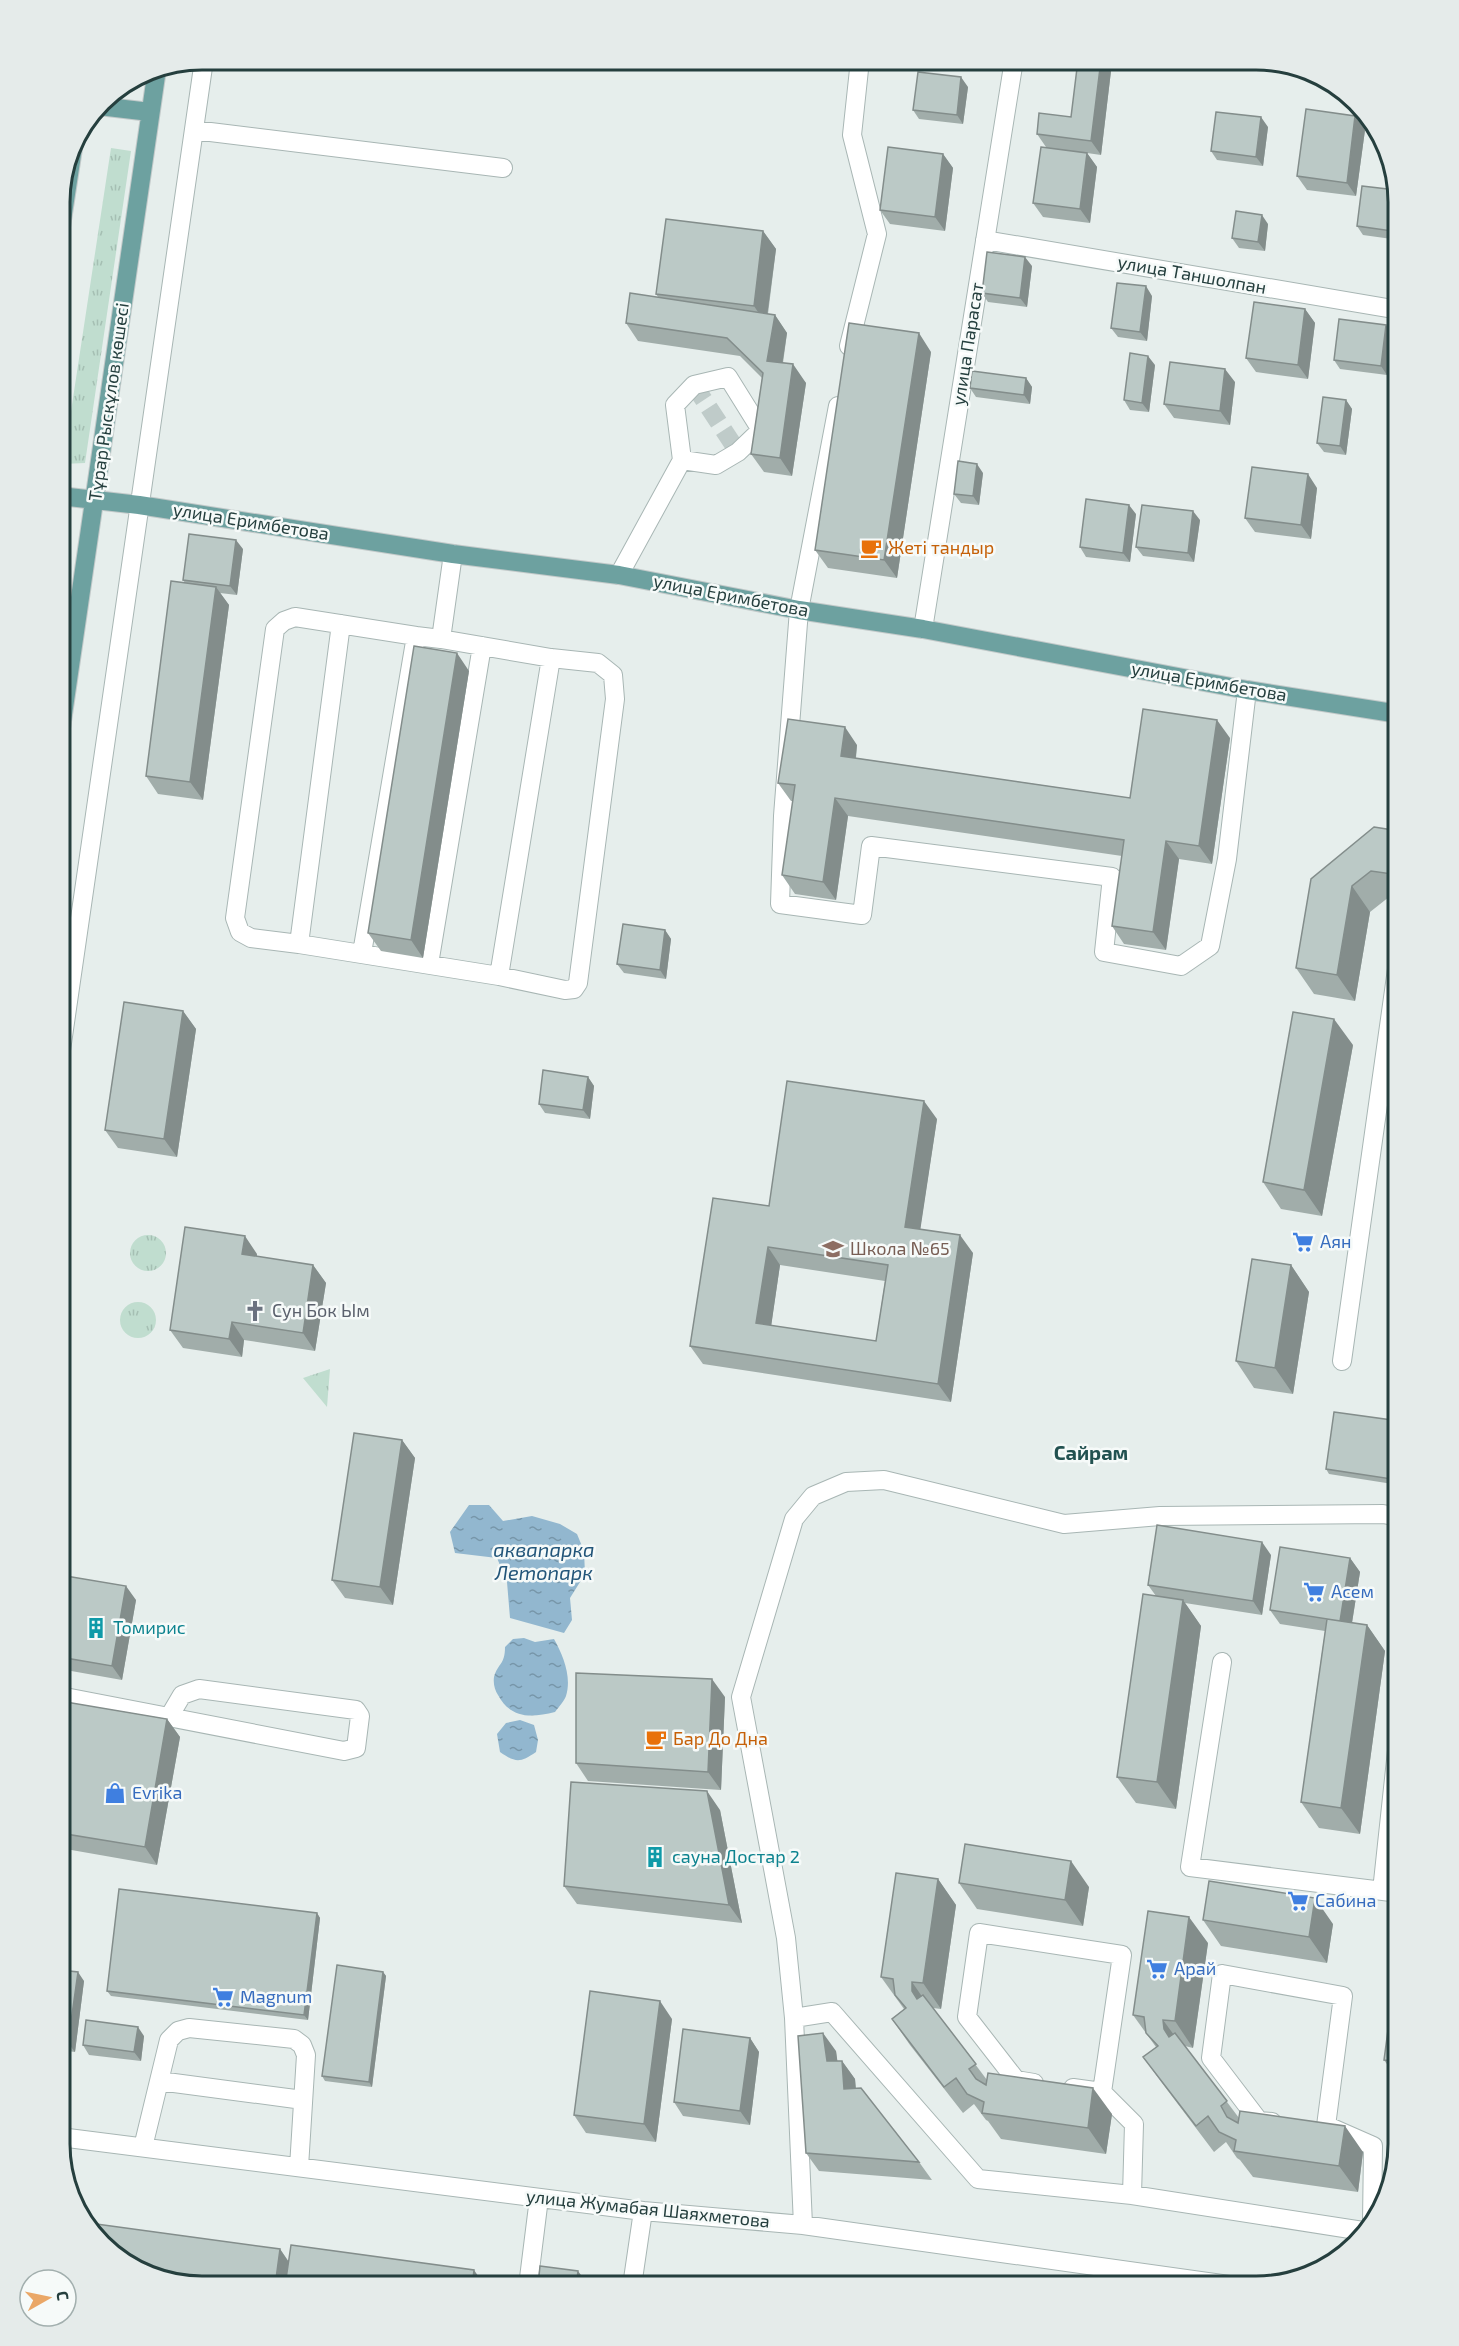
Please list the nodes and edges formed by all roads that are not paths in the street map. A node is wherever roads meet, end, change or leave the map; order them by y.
1 (202, 71) edge
2 (859, 71) edge
3 (1012, 71) edge
4 (155, 80) edge
5 (111, 107) edge
6 (150, 112) junction
7 (194, 130) junction
8 (503, 168) dead end
9 (985, 240) junction
10 (1388, 308) edge
11 (845, 366) edge
12 (841, 390) edge
13 (682, 460) junction
14 (71, 497) edge
15 (95, 500) junction
16 (139, 505) junction
17 (453, 554) junction
18 (620, 575) junction
19 (799, 610) junction
20 (341, 624) junction
21 (923, 629) junction
22 (416, 636) junction
23 (441, 639) junction
24 (482, 646) junction
25 (551, 658) junction
26 (71, 663) edge
27 (1247, 690) junction
28 (1388, 712) edge
29 (299, 944) junction
30 (362, 953) junction
31 (429, 964) junction
32 (499, 976) junction
33 (71, 984) edge
34 (1388, 1033) edge
35 (1342, 1361) dead end
36 (1388, 1515) edge
37 (1222, 1662) dead end
38 (70, 1698) edge
39 (169, 1717) junction
40 (1388, 1892) edge
41 (794, 2018) junction
42 (159, 2081) junction
43 (1102, 2092) junction
44 (303, 2100) junction
45 (1326, 2126) junction
46 (70, 2138) edge
47 (143, 2147) junction
48 (299, 2167) junction
49 (1132, 2195) junction
50 (539, 2198) junction
51 (1372, 2207) edge
52 (643, 2211) junction
53 (802, 2225) junction
54 (1356, 2230) edge
55 (529, 2275) edge
56 (634, 2275) edge
57 (1130, 2276) edge

1 - 7 street
2 - 11 street
3 - 9 street, улица Парасат
4 - 6 main road, Тұрар Рыскұлов көшесі
5 - 6 main road
6 - 15 main road, Тұрар Рыскұлов көшесі
7 - 8 street
7 - 16 street
9 - 10 street, улица Таншолпан
9 - 21 street, улица Парасат
12 - 19 street
13 - 13 street
13 - 18 street
14 - 15 main road, улица Еримбетова
15 - 16 main road, улица Еримбетова
15 - 26 main road, Тұрар Рыскұлов көшесі
16 - 17 main road, улица Еримбетова
16 - 33 street
17 - 18 main road, улица Еримбетова
17 - 23 street
18 - 19 main road, улица Еримбетова
19 - 21 main road, улица Еримбетова
19 - 27 street
20 - 22 street
20 - 29 street
20 - 29 street
21 - 27 main road, улица Еримбетова
22 - 23 street
22 - 30 street
23 - 24 street
24 - 25 street
24 - 31 street
25 - 32 street
25 - 32 street
27 - 28 main road, улица Еримбетова
29 - 30 street
30 - 31 street
31 - 32 street
34 - 35 street
36 - 41 street
37 - 40 street
38 - 39 street
39 - 39 street
41 - 49 street
41 - 53 street
42 - 44 street
42 - 44 street
42 - 47 street
43 - 43 street
43 - 49 street
44 - 48 street
45 - 45 street
45 - 51 street
46 - 47 street, улица Жумабая Шаяхметова
47 - 48 street, улица Жумабая Шаяхметова
48 - 50 street, улица Жумабая Шаяхметова
49 - 54 street
50 - 52 street, улица Жумабая Шаяхметова
50 - 55 street
52 - 53 street, улица Жумабая Шаяхметова
52 - 56 street
53 - 57 street, улица Жумабая Шаяхметова

